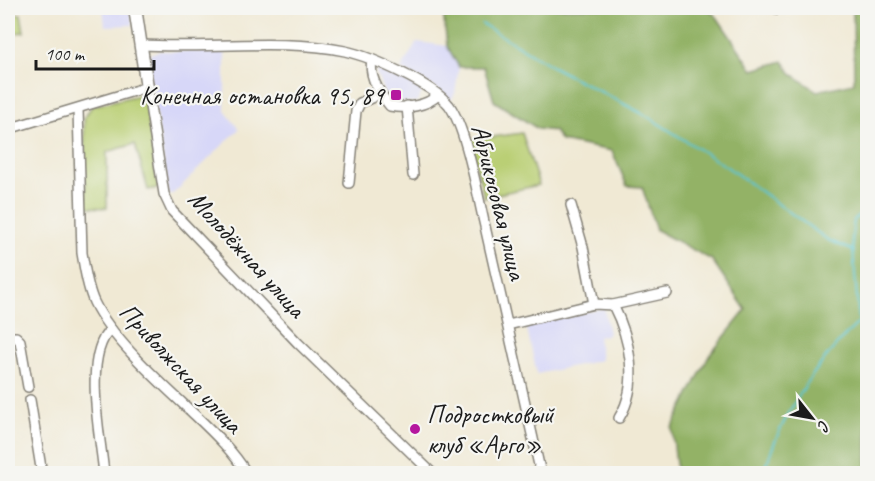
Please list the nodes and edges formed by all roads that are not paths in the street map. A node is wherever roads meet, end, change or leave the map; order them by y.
1 (135, 8) edge
2 (142, 45) junction
3 (372, 60) junction
4 (147, 87) junction
5 (380, 94) junction
6 (438, 95) junction
7 (407, 106) junction
8 (78, 109) junction
9 (8, 129) edge
10 (413, 175) dead end
11 (349, 183) dead end
12 (571, 205) dead end
13 (667, 293) dead end
14 (594, 304) junction
15 (613, 305) junction
16 (508, 324) junction
17 (111, 329) junction
18 (8, 337) edge
19 (28, 387) dead end
20 (30, 400) dead end
21 (619, 418) dead end
22 (42, 474) edge
23 (104, 474) edge
24 (247, 474) edge
25 (433, 474) edge
26 (541, 474) edge

1 - 2 street, Молодёжная улица
2 - 3 street, Абрикосовая улица
2 - 4 street, Молодёжная улица
3 - 5 street
3 - 6 street, Абрикосовая улица
4 - 8 street
4 - 25 street, Молодёжная улица
5 - 7 street
5 - 11 street
6 - 7 street
6 - 16 street, Абрикосовая улица
7 - 10 street
8 - 9 street
8 - 17 street, Приволжская улица
12 - 14 street
13 - 15 street
14 - 15 street
14 - 16 street
15 - 21 street
16 - 26 street, Абрикосовая улица
17 - 23 street
17 - 24 street, Приволжская улица
18 - 19 street
20 - 22 street

